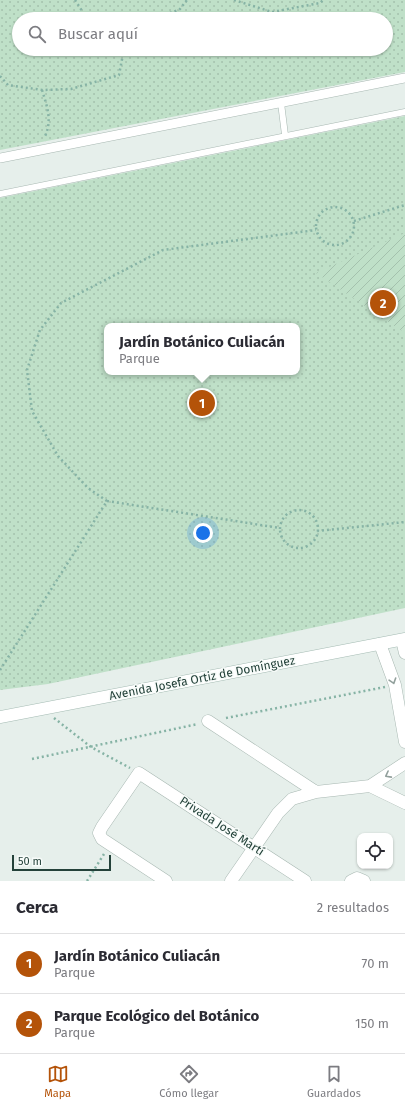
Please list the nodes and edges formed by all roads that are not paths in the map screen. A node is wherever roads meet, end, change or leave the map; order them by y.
1 (405, 78) edge
2 (281, 103) junction
3 (405, 112) edge
4 (285, 135) junction
5 (0, 158) edge
6 (0, 194) edge
7 (404, 640) edge
8 (380, 644) junction
9 (405, 653) edge
10 (0, 717) edge
11 (208, 721) dead end
12 (405, 742) edge
13 (405, 763) edge
14 (370, 786) junction
15 (316, 792) junction
16 (405, 803) edge
17 (254, 847) junction
18 (166, 881) edge
19 (231, 881) edge
20 (305, 881) edge
21 (351, 881) edge
22 (364, 881) edge

1 - 2 street
2 - 4 lane
2 - 5 street
3 - 4 lane
4 - 6 lane
7 - 8 street, Avenida Josefa Ortiz de Domínguez
7 - 9 street
8 - 10 street, Avenida Josefa Ortiz de Domínguez
8 -> 12 street
11 - 15 street
13 -> 14 street
14 - 15 street
14 - 16 street
15 - 17 street
17 - 18 street, Privada José Martí
17 - 19 street
17 - 20 street, Privada José Martí
21 - 22 street

